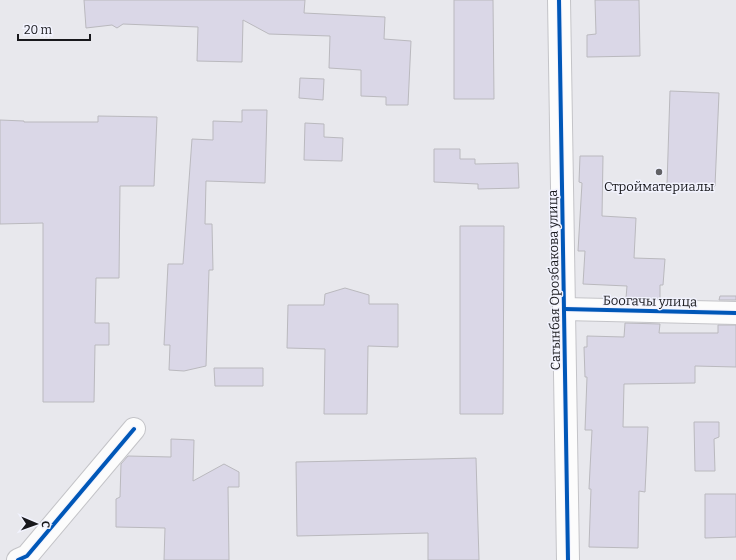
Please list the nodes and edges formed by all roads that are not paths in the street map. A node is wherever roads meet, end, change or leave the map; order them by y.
1 (559, 0) edge
2 (564, 309) junction
3 (736, 313) edge
4 (134, 429) dead end
5 (18, 560) edge
6 (568, 560) edge

1 - 2 street, Сагынбая Орозбакова улица
2 - 3 street, Боогачы улица
2 - 6 street, Сагынбая Орозбакова улица
4 - 5 street

